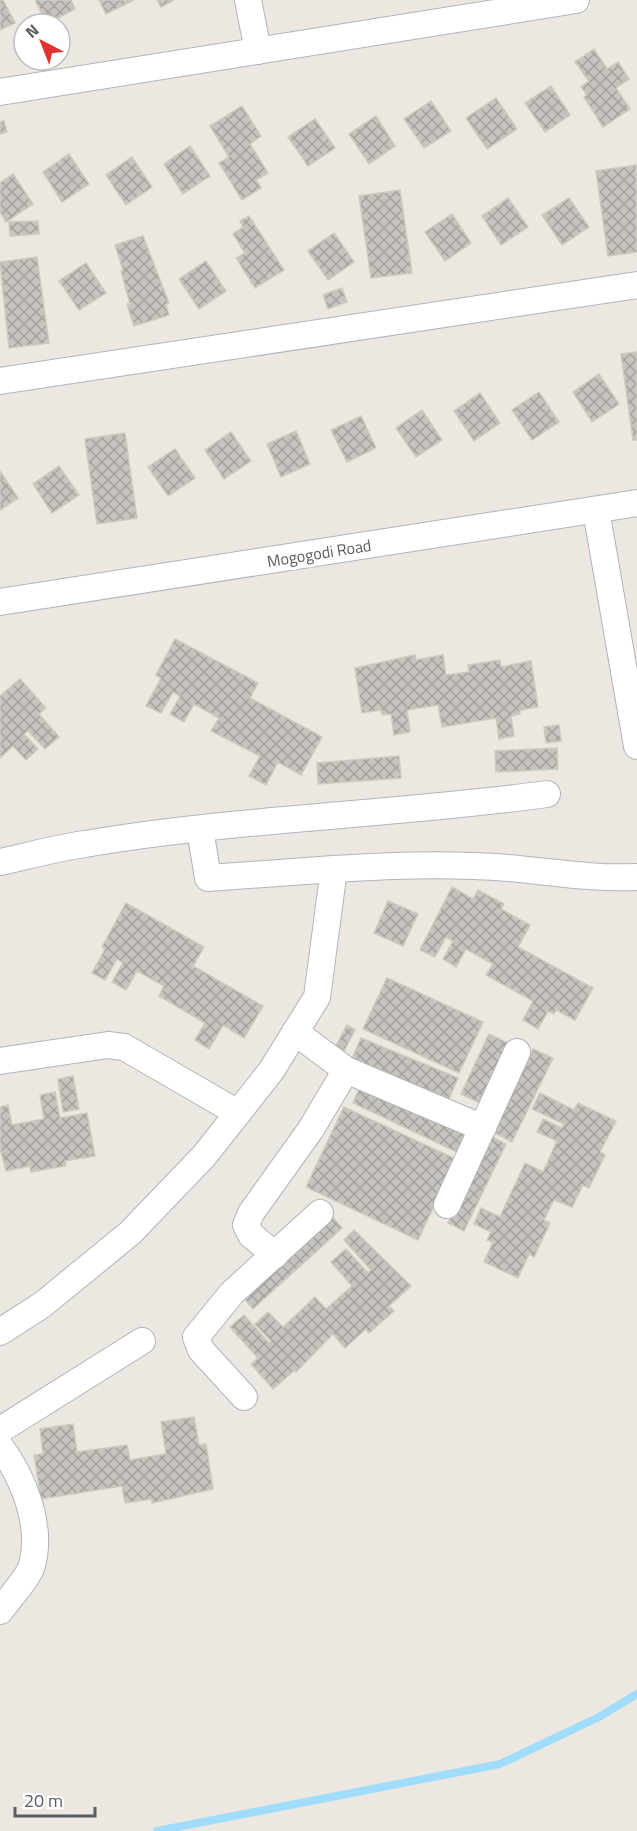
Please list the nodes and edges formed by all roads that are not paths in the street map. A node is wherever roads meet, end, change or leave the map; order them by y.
1 (248, 0) edge
2 (576, 0) edge
3 (258, 51) junction
4 (0, 92) edge
5 (637, 285) edge
6 (0, 381) edge
7 (637, 503) edge
8 (596, 510) junction
9 (0, 602) edge
10 (637, 746) edge
11 (547, 794) dead end
12 (200, 829) junction
13 (0, 862) edge
14 (334, 869) junction
15 (637, 877) edge
16 (295, 1032) junction
17 (517, 1052) dead end
18 (0, 1060) edge
19 (346, 1070) junction
20 (238, 1113) junction
21 (483, 1128) junction
22 (447, 1205) dead end
23 (320, 1214) dead end
24 (275, 1256) junction
25 (0, 1332) edge
26 (142, 1341) dead end
27 (244, 1397) dead end
28 (0, 1430) edge
29 (0, 1446) edge
30 (0, 1611) edge

1 - 3 street
2 - 3 street
3 - 4 street
5 - 6 street
7 - 8 street, Mogogodi Road
8 - 9 street, Mogogodi Road
8 - 10 street
11 - 12 street
12 - 13 street
12 - 14 street
14 - 15 street
14 - 16 street
16 - 19 street
16 - 20 street
17 - 21 street
18 - 20 street
19 - 21 street
19 - 24 street
20 - 25 street
21 - 22 street
23 - 24 street
24 - 27 street
26 - 28 street
29 - 30 street

